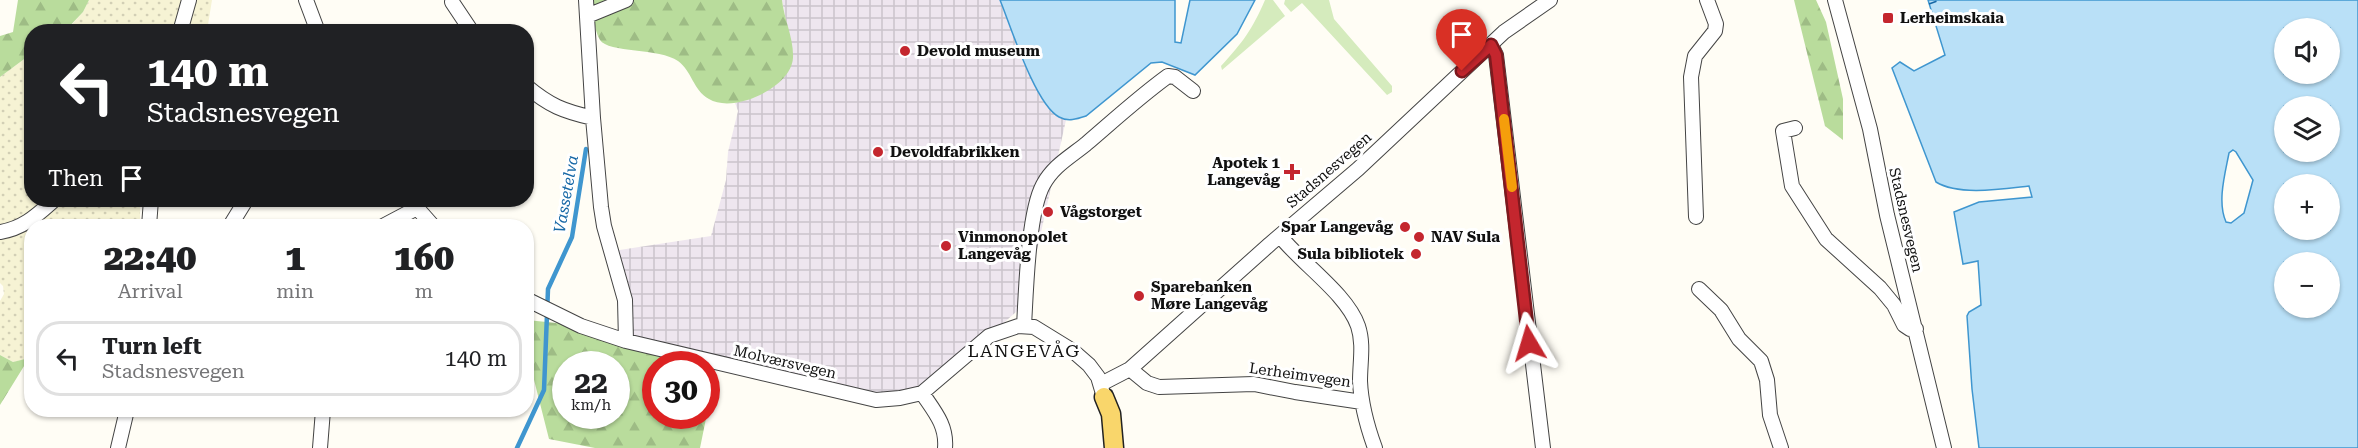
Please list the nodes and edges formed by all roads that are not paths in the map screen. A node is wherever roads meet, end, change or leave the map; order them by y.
1 (189, 0) edge
2 (306, 0) edge
3 (586, 0) edge
4 (626, 0) edge
5 (1549, 0) edge
6 (1707, 0) edge
7 (1835, 0) edge
8 (452, 2) dead end
9 (587, 16) junction
10 (182, 24) edge
11 (315, 24) edge
12 (467, 24) edge
13 (1491, 45) junction
14 (1193, 91) dead end
15 (534, 92) edge
16 (593, 118) junction
17 (1795, 128) dead end
18 (45, 207) edge
19 (409, 207) edge
20 (416, 207) edge
21 (1696, 217) dead end
22 (30, 219) edge
23 (393, 219) edge
24 (427, 219) edge
25 (24, 224) edge
26 (0, 232) edge
27 (1280, 236) junction
28 (1699, 289) dead end
29 (534, 303) edge
30 (1024, 327) junction
31 (1916, 329) junction
32 (626, 341) junction
33 (1130, 369) junction
34 (1102, 390) junction
35 (922, 393) junction
36 (1362, 402) junction
37 (125, 417) edge
38 (322, 417) edge
39 (117, 448) edge
40 (320, 448) edge
41 (945, 448) edge
42 (1108, 448) edge
43 (1114, 448) edge
44 (1375, 448) edge
45 (1543, 448) edge
46 (1781, 448) edge
47 (1944, 448) edge

1 - 10 street
2 - 11 street
3 - 9 street
4 - 9 street
5 - 13 street, Stadsnesvegen
6 - 21 street
7 - 31 street, Stadsnesvegen
8 - 12 street
9 - 16 street
13 - 27 street, Stadsnesvegen
13 - 45 street
14 - 30 street
15 - 16 street
16 - 32 street
17 - 31 street
18 - 22 street
19 - 23 street
20 - 24 street
25 - 26 street
27 - 33 street, Stadsnesvegen
27 - 36 street
28 - 46 street
29 - 32 street, Molværsvegen
30 - 34 street
30 - 35 street, Molværsvegen
31 - 47 street, Stadsnesvegen
32 - 35 street, Molværsvegen
33 - 34 street, Stadsnesvegen
33 - 36 street, Lerheimvegen
34 - 42 main road
34 - 43 main road
35 - 41 street
36 - 44 street
37 - 39 street
38 - 40 street

